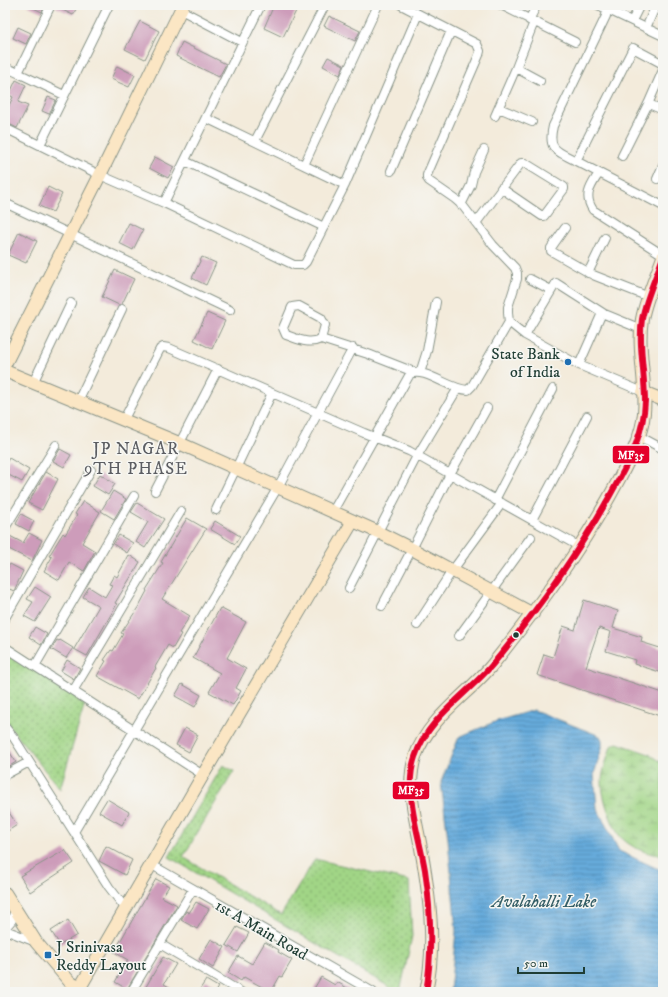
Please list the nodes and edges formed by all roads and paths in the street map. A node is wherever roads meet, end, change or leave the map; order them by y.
1 (51, 5) edge
2 (109, 5) edge
3 (261, 5) edge
4 (325, 5) edge
5 (378, 5) edge
6 (401, 5) edge
7 (501, 5) edge
8 (537, 5) edge
9 (598, 5) edge
10 (640, 5) edge
11 (656, 5) edge
12 (607, 7) edge
13 (182, 8) edge
14 (418, 14) junction
15 (532, 21) junction
16 (632, 21) junction
17 (646, 28) junction
18 (451, 31) junction
19 (663, 36) edge
20 (242, 42) junction
21 (575, 42) dead end
22 (663, 64) edge
23 (5, 67) edge
24 (516, 68) junction
25 (663, 70) edge
26 (18, 74) junction
27 (540, 81) dead end
28 (64, 95) junction
29 (649, 102) junction
30 (499, 108) junction
31 (663, 110) edge
32 (495, 116) dead end
33 (206, 118) junction
34 (532, 122) dead end
35 (5, 128) edge
36 (255, 141) junction
37 (40, 145) junction
38 (484, 150) dead end
39 (622, 156) dead end
40 (185, 161) junction
41 (576, 161) junction
42 (304, 165) junction
43 (663, 165) edge
44 (391, 171) dead end
45 (599, 173) junction
46 (100, 175) junction
47 (657, 179) dead end
48 (345, 185) junction
49 (501, 188) junction
50 (5, 203) edge
51 (164, 203) junction
52 (461, 204) junction
53 (663, 206) edge
54 (476, 223) junction
55 (324, 227) junction
56 (565, 228) dead end
57 (70, 234) junction
58 (604, 238) dead end
59 (663, 256) edge
60 (588, 273) junction
61 (530, 279) dead end
62 (551, 290) junction
63 (649, 297) junction
64 (436, 302) dead end
65 (71, 303) dead end
66 (122, 309) dead end
67 (230, 310) dead end
68 (603, 313) junction
69 (509, 322) junction
70 (642, 329) junction
71 (525, 335) junction
72 (321, 339) junction
73 (353, 348) junction
74 (5, 364) edge
75 (580, 365) junction
76 (218, 369) junction
77 (5, 371) edge
78 (417, 373) junction
79 (33, 383) junction
80 (458, 388) junction
81 (553, 389) dead end
82 (643, 392) junction
83 (272, 393) junction
84 (663, 400) edge
85 (78, 401) junction
86 (487, 408) dead end
87 (319, 413) junction
88 (587, 416) dead end
89 (124, 419) junction
90 (639, 436) junction
91 (375, 437) junction
92 (56, 444) dead end
93 (179, 444) junction
94 (663, 449) edge
95 (418, 456) junction
96 (235, 468) junction
97 (91, 470) dead end
98 (450, 474) junction
99 (278, 487) junction
100 (155, 491) dead end
101 (134, 496) dead end
102 (498, 501) junction
103 (216, 510) dead end
104 (181, 511) dead end
105 (333, 511) junction
106 (532, 520) junction
107 (353, 521) junction
108 (5, 528) edge
109 (378, 532) junction
110 (531, 537) dead end
111 (580, 547) junction
112 (412, 549) junction
113 (452, 571) junction
114 (349, 588) dead end
115 (491, 591) junction
116 (382, 606) dead end
117 (533, 614) junction
118 (5, 618) edge
119 (417, 625) dead end
120 (460, 636) dead end
121 (5, 647) edge
122 (35, 666) junction
123 (73, 691) junction
124 (5, 727) edge
125 (135, 731) junction
126 (29, 762) junction
127 (203, 775) junction
128 (5, 776) edge
129 (74, 832) junction
130 (152, 865) junction
131 (193, 889) junction
132 (5, 893) edge
133 (15, 909) junction
134 (126, 909) junction
135 (5, 929) edge
136 (36, 942) junction
137 (160, 944) junction
138 (80, 989) edge
139 (131, 992) edge
140 (241, 992) edge
141 (373, 992) edge
142 (426, 992) edge

1 - 26 street
2 - 28 street
3 - 20 street
4 - 36 street
5 - 42 street
6 - 14 street
7 - 15 street
8 - 15 street
9 - 12 street
10 - 16 street
11 - 17 street
12 - 16 street
12 - 41 street
13 - 20 street
13 - 46 street
14 - 18 street
14 - 48 street
15 - 21 street
15 - 24 street
16 - 17 street
17 - 19 street
18 - 44 street
18 - 52 street
20 - 33 street
22 - 41 street
23 - 26 street
24 - 27 street
24 - 30 street
25 - 29 street
26 - 28 street
28 - 37 street
29 - 31 street
29 - 39 street
30 - 32 street
30 - 34 street
33 - 36 street
33 - 40 street
35 - 37 street
36 - 42 street
37 - 46 street
38 - 52 street
40 - 51 street
40 - 55 street
41 - 45 street
42 - 48 street
43 - 47 street
45 - 53 street
45 - 59 street
46 - 51 street
46 - 57 street
48 - 55 street
49 - 49 street
49 - 54 street
50 - 57 street
51 - 55 street
52 - 54 street
54 - 69 street
56 - 60 street
57 - 67 street
57 - 74 street
58 - 60 street
59 - 63 street
60 - 63 street
61 - 62 street
62 - 68 street
62 - 71 street
63 - 70 street
64 - 78 street
65 - 79 street
66 - 85 street
68 - 70 street
68 - 75 street
69 - 71 street
69 - 80 street
70 - 82 street
71 - 75 street
72 - 72 street
72 - 73 street
73 - 78 street
73 - 87 street
75 - 82 street
76 - 83 street
76 - 89 street
76 - 93 street
77 - 79 street
78 - 80 street
78 - 91 street
79 - 85 street
80 - 95 street
81 - 102 street
82 - 84 street
82 - 90 street
83 - 87 street
83 - 96 street
85 - 89 street
86 - 98 street
87 - 91 street
87 - 99 street
88 - 106 street
89 - 93 street
90 - 94 street
90 - 111 street
91 - 95 street
91 - 105 street
92 - 108 street
93 - 96 street
93 - 100 street
95 - 98 street
95 - 109 street
96 - 99 street
96 - 103 street
97 - 118 street
98 - 102 street
98 - 112 street
99 - 105 street
99 - 125 street
101 - 122 street
102 - 106 street
102 - 113 street
104 - 123 street
105 - 107 street
106 - 111 street
107 - 109 street
107 - 127 street
109 - 112 street
109 - 114 street
110 - 115 street
111 - 117 street
112 - 113 street
112 - 116 street
113 - 115 street
113 - 119 street
115 - 117 street
115 - 120 street
117 - 142 street
121 - 122 street
122 - 123 street
123 - 125 street
124 - 126 street
125 - 127 street
125 - 129 street
126 - 128 street
126 - 129 street
127 - 130 street
129 - 134 street
130 - 131 street, 1st A Main Road
130 - 134 street
131 - 137 street
131 - 141 street, 1st A Main Road
132 - 133 street
133 - 135 street
133 - 136 street
134 - 138 street
135 - 136 street
136 - 138 street
137 - 139 street
137 - 140 street

